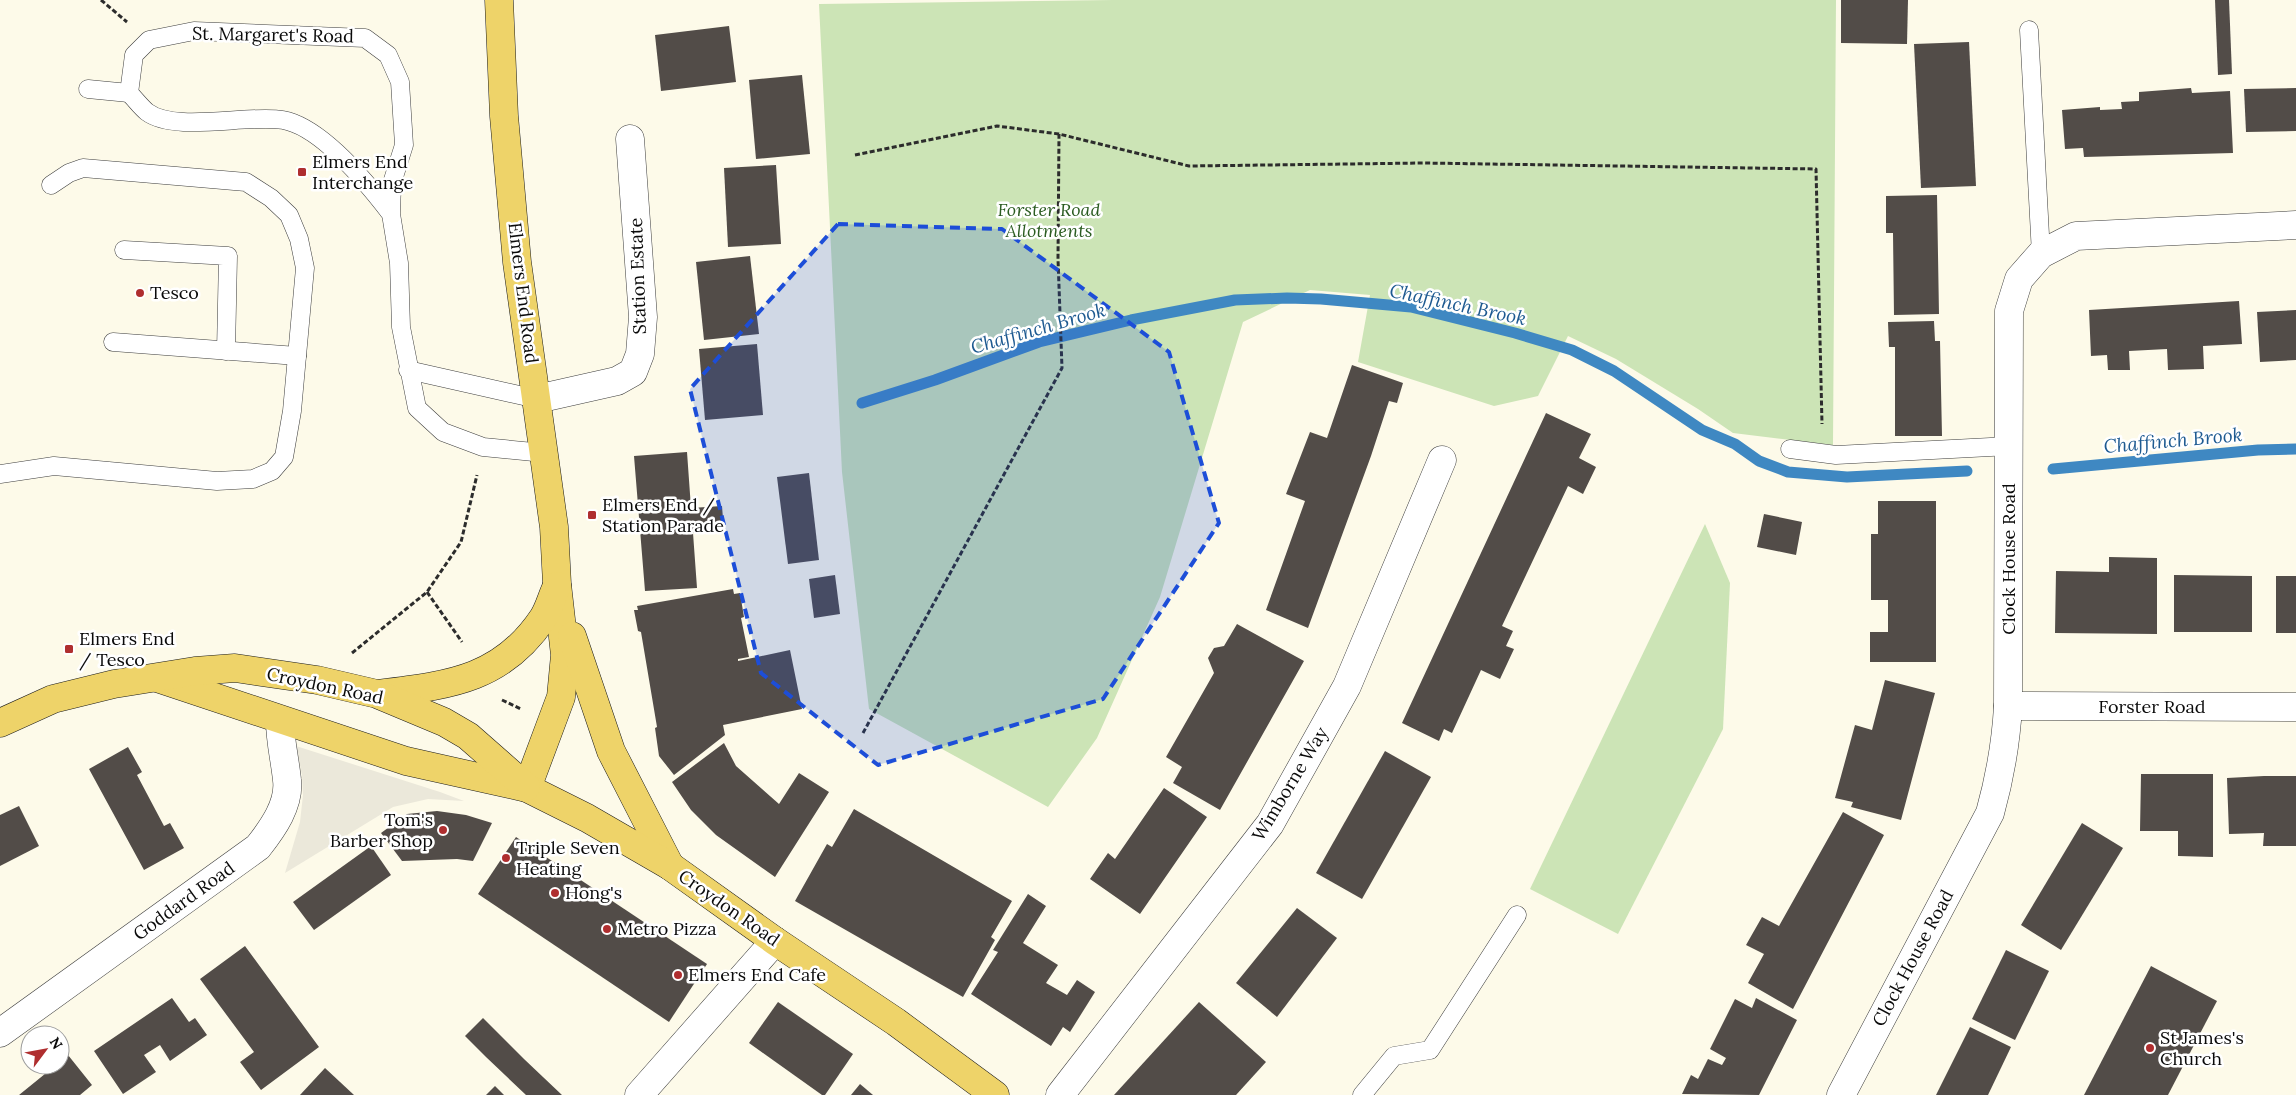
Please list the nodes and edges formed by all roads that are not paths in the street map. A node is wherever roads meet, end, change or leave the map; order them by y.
1 (499, 0) edge
2 (2029, 30) dead end
3 (88, 89) dead end
4 (129, 93) junction
5 (630, 139) dead end
6 (51, 185) dead end
7 (391, 214) junction
8 (2296, 225) edge
9 (124, 250) dead end
10 (2041, 254) junction
11 (113, 342) dead end
12 (226, 351) junction
13 (297, 356) junction
14 (408, 370) junction
15 (537, 399) junction
16 (2010, 446) junction
17 (1790, 449) dead end
18 (544, 453) junction
19 (1442, 460) dead end
20 (0, 474) edge
21 (557, 584) junction
22 (157, 678) junction
23 (377, 694) junction
24 (2008, 706) junction
25 (2296, 707) edge
26 (280, 721) junction
27 (0, 723) edge
28 (527, 788) junction
29 (670, 866) junction
30 (1516, 915) dead end
31 (775, 941) junction
32 (0, 1033) edge
33 (639, 1095) edge
34 (995, 1095) edge
35 (1060, 1095) edge
36 (1362, 1095) edge
37 (1841, 1095) edge

1 - 15 main road, Elmers End Road
2 - 10 lane
3 - 4 lane
4 - 7 lane
4 - 7 lane, St. Margaret's Road
5 - 15 street, Station Estate
6 - 13 lane
7 - 14 lane, St. Margaret's Road
8 - 10 street, Clock House Road
9 - 12 lane
10 - 16 street, Clock House Road
11 - 12 lane
12 - 13 lane
13 - 20 lane
14 - 15 lane
14 - 18 lane, St. Margaret's Road
15 - 18 main road, Elmers End Road
16 - 17 lane
16 - 24 street, Clock House Road
18 - 21 main road, Elmers End Road
19 - 35 street, Wimborne Way
21 - 23 main road, Elmers End Road
21 - 28 main road, Elmers End Road
21 - 29 main road
22 - 23 main road, Croydon Road
22 - 26 main road, Croydon Road
22 - 27 main road, Croydon Road
23 - 28 main road, Croydon Road
24 - 25 street, Forster Road
24 - 37 street, Clock House Road
26 - 28 main road, Croydon Road
26 - 32 street, Goddard Road
28 - 29 main road, Croydon Road
29 - 31 main road, Croydon Road
30 - 36 lane
31 - 33 street
31 - 34 main road, Croydon Road

